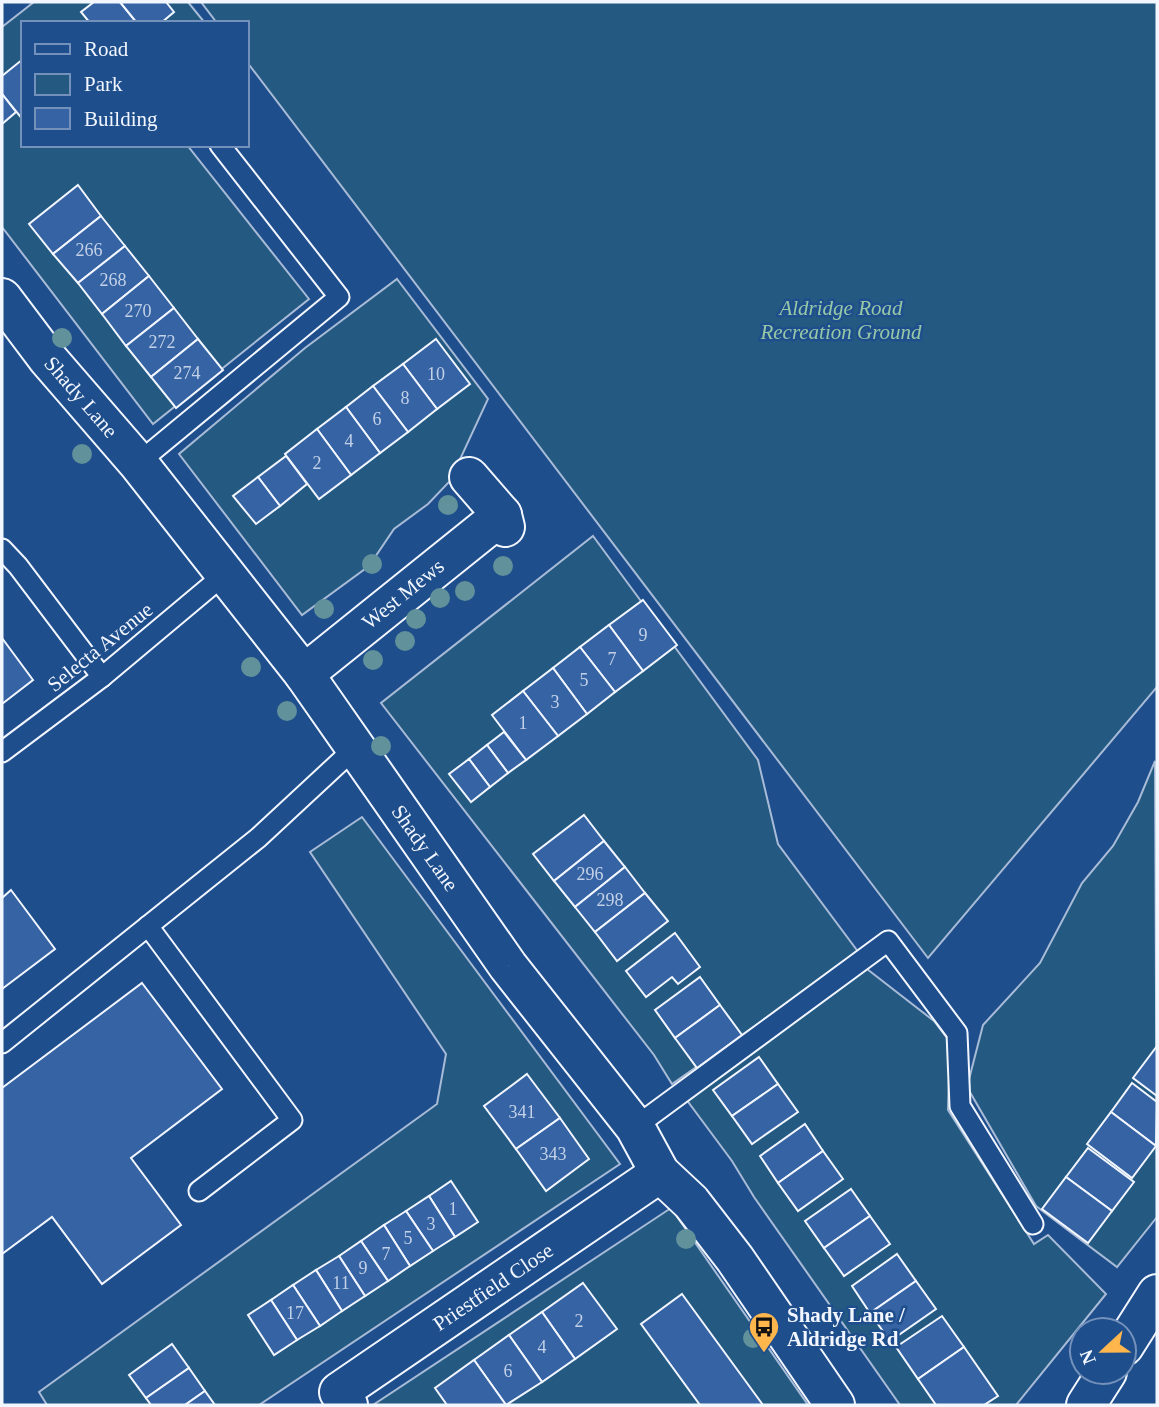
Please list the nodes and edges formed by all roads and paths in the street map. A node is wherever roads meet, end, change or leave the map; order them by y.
1 (222, 147) edge
2 (2, 298) edge
3 (138, 463) junction
4 (469, 477) dead end
5 (2, 549) edge
6 (225, 574) junction
7 (304, 674) junction
8 (102, 677) junction
9 (355, 748) junction
10 (2, 752) edge
11 (148, 926) junction
12 (2, 1043) edge
13 (635, 1127) junction
14 (660, 1173) junction
15 (199, 1191) dead end
16 (1032, 1224) dead end
17 (1157, 1294) edge
18 (1138, 1324) edge
19 (1098, 1386) edge
20 (348, 1405) edge
21 (835, 1405) edge
22 (1086, 1405) edge

1 - 3 lane
2 - 3 street, Shady Lane
3 - 6 street, Shady Lane
4 - 7 street, West Mews
5 - 8 lane
6 - 7 street, Shady Lane
6 - 8 lane, Selecta Avenue
7 - 9 street, Shady Lane
8 - 10 lane, Selecta Avenue
9 - 11 lane
9 - 13 street, Shady Lane
11 - 12 lane
11 - 15 lane
13 - 14 street, Shady Lane
13 - 16 lane
14 - 20 street, Priestfield Close
14 - 21 street, Shady Lane
17 - 18 street
19 - 22 street

